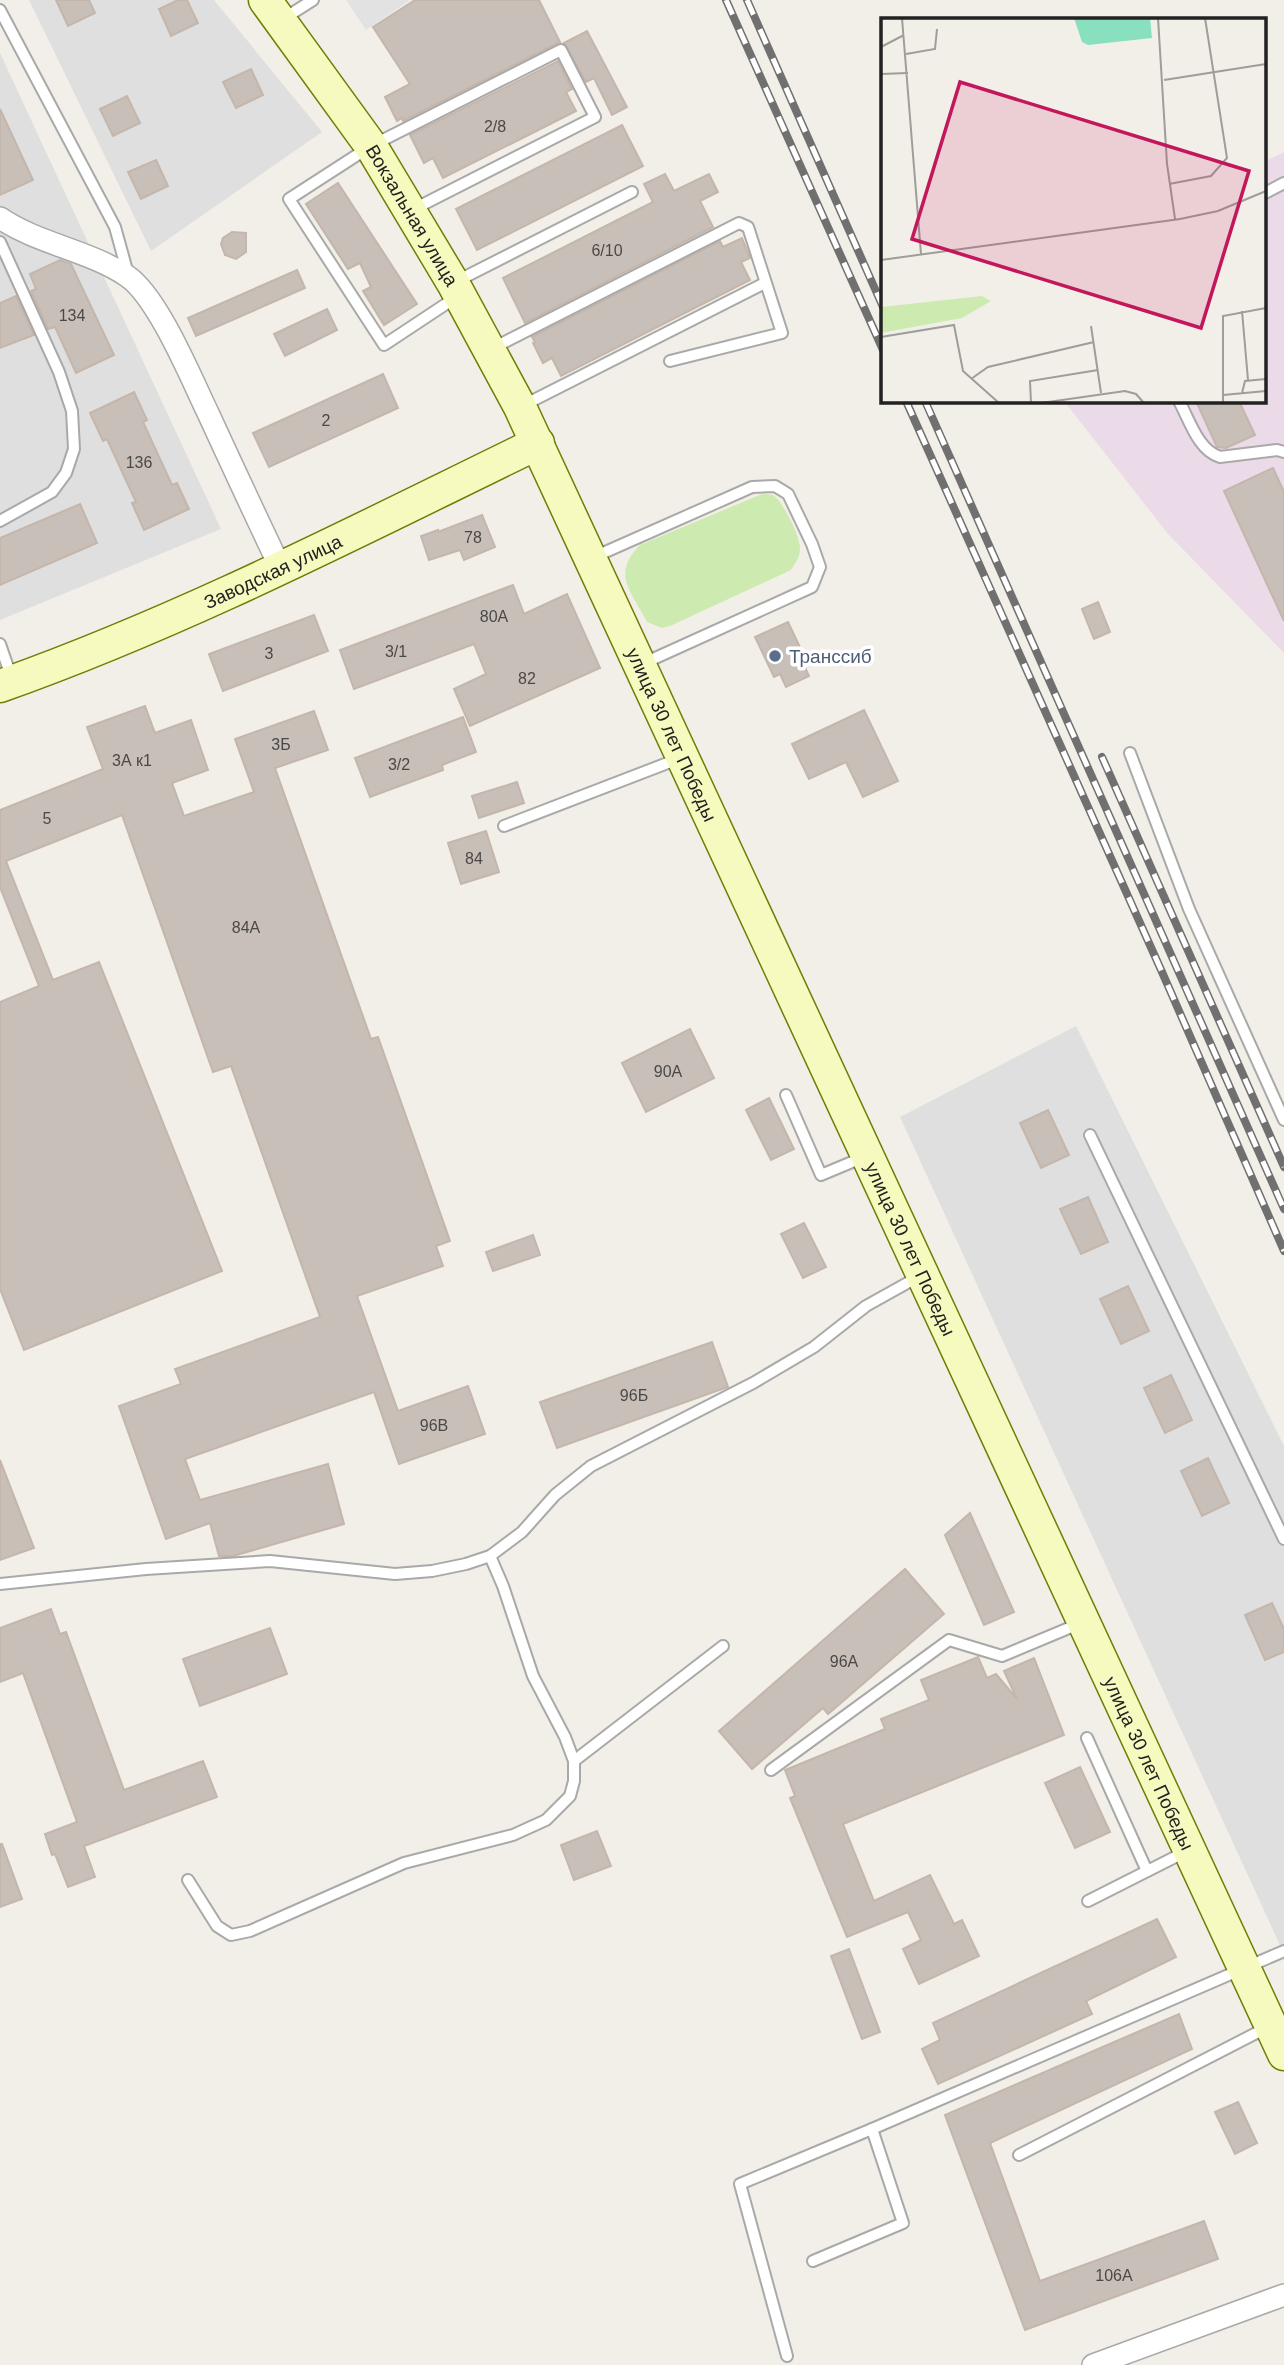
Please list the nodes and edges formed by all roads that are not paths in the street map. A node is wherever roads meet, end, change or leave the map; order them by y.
1 (313, 0) edge
2 (0, 9) edge
3 (273, 10) edge
4 (371, 146) junction
5 (1284, 183) edge
6 (632, 192) dead end
7 (1266, 192) edge
8 (411, 210) junction
9 (0, 218) edge
10 (0, 242) edge
11 (128, 276) junction
12 (765, 283) junction
13 (457, 289) junction
14 (490, 350) junction
15 (670, 361) dead end
16 (1180, 402) edge
17 (520, 407) junction
18 (538, 443) junction
19 (1284, 452) edge
20 (0, 521) edge
21 (591, 558) junction
22 (281, 569) junction
23 (0, 644) edge
24 (640, 665) junction
25 (6, 684) edge
26 (1130, 753) dead end
27 (682, 757) junction
28 (505, 826) dead end
29 (786, 1095) dead end
30 (1284, 1121) edge
31 (1090, 1135) dead end
32 (867, 1156) junction
33 (921, 1275) junction
34 (1284, 1539) edge
35 (490, 1556) junction
36 (0, 1584) edge
37 (1083, 1622) junction
38 (723, 1646) dead end
39 (1087, 1738) dead end
40 (574, 1761) junction
41 (772, 1770) dead end
42 (1189, 1850) junction
43 (1147, 1871) junction
44 (188, 1880) dead end
45 (1088, 1901) dead end
46 (1284, 1951) edge
47 (1245, 1969) junction
48 (1271, 2025) junction
49 (1284, 2054) edge
50 (872, 2129) junction
51 (1018, 2155) dead end
52 (813, 2261) dead end
53 (1284, 2295) edge
54 (787, 2356) dead end
55 (1093, 2365) edge

1 - 3 lane
2 - 11 lane
3 - 4 main road, Вокзальная улица
4 - 8 main road, Вокзальная улица
4 - 8 lane
4 - 13 lane
5 - 7 lane
6 - 13 lane
8 - 13 main road, Вокзальная улица
9 - 11 street
10 - 20 lane
11 - 22 street
12 - 14 lane
12 - 15 lane
12 - 17 lane
13 - 14 main road, Вокзальная улица
14 - 17 main road, Вокзальная улица
16 - 19 lane
17 - 18 main road, Вокзальная улица
18 - 21 main road, улица 30 лет Победы
18 - 22 main road, Заводская улица
21 - 24 main road, улица 30 лет Победы
21 - 24 lane
22 - 25 main road, Заводская улица
23 - 25 lane
24 - 27 main road, улица 30 лет Победы
26 - 30 lane
27 - 28 lane
27 - 32 main road, улица 30 лет Победы
29 - 32 lane
31 - 34 lane
32 - 33 main road, улица 30 лет Победы
33 - 35 lane
33 - 37 main road, улица 30 лет Победы
35 - 36 lane
35 - 40 lane
37 - 41 lane
37 - 42 main road, улица 30 лет Победы
38 - 40 lane
39 - 43 lane
40 - 44 lane
42 - 43 lane
42 - 47 main road, улица 30 лет Победы
43 - 45 lane
46 - 47 lane
47 - 48 main road, улица 30 лет Победы
47 - 50 lane
48 - 49 main road, улица 30 лет Победы
48 - 51 lane
50 - 52 lane
50 - 54 lane
53 - 55 street

